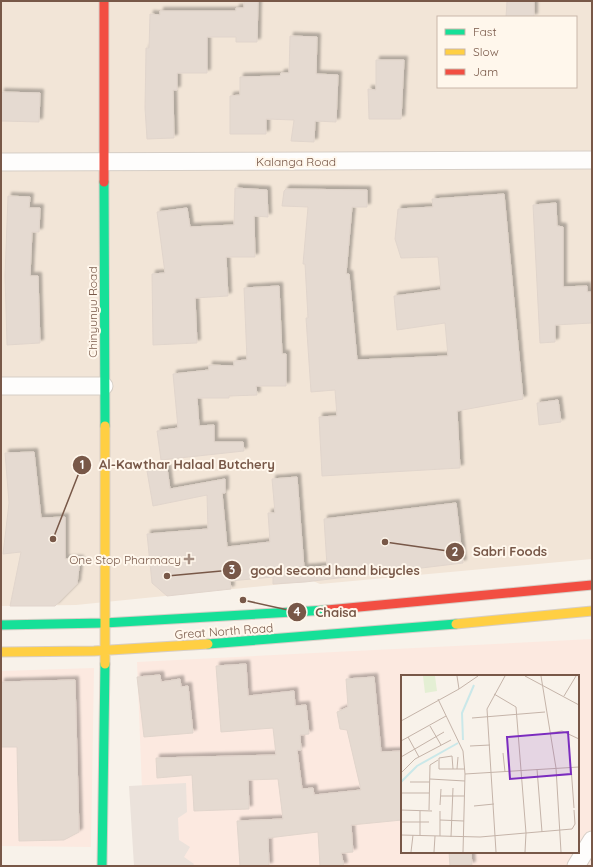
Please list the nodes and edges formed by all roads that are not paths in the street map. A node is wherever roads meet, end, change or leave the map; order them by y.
1 (104, 1) edge
2 (592, 160) edge
3 (105, 161) junction
4 (1, 162) edge
5 (1, 386) edge
6 (104, 386) junction
7 (592, 585) edge
8 (592, 610) edge
9 (104, 623) junction
10 (1, 625) edge
11 (105, 650) junction
12 (1, 652) edge
13 (592, 840) edge
14 (102, 866) edge
15 (576, 866) edge

1 - 3 main road, Chinyunyu Road
2 - 3 street, Kalanga Road
3 - 4 street, Kalanga Road
3 - 6 main road, Chinyunyu Road
5 - 6 street
6 - 9 main road, Chinyunyu Road
7 - 9 main road, Great North Road
8 - 11 main road, Great North Road
9 - 10 main road, Great North Road
9 - 11 main road, Chinyunyu Road
11 - 12 main road, Great North Road
11 - 14 main road, Chinyunyu Road
13 - 15 street

